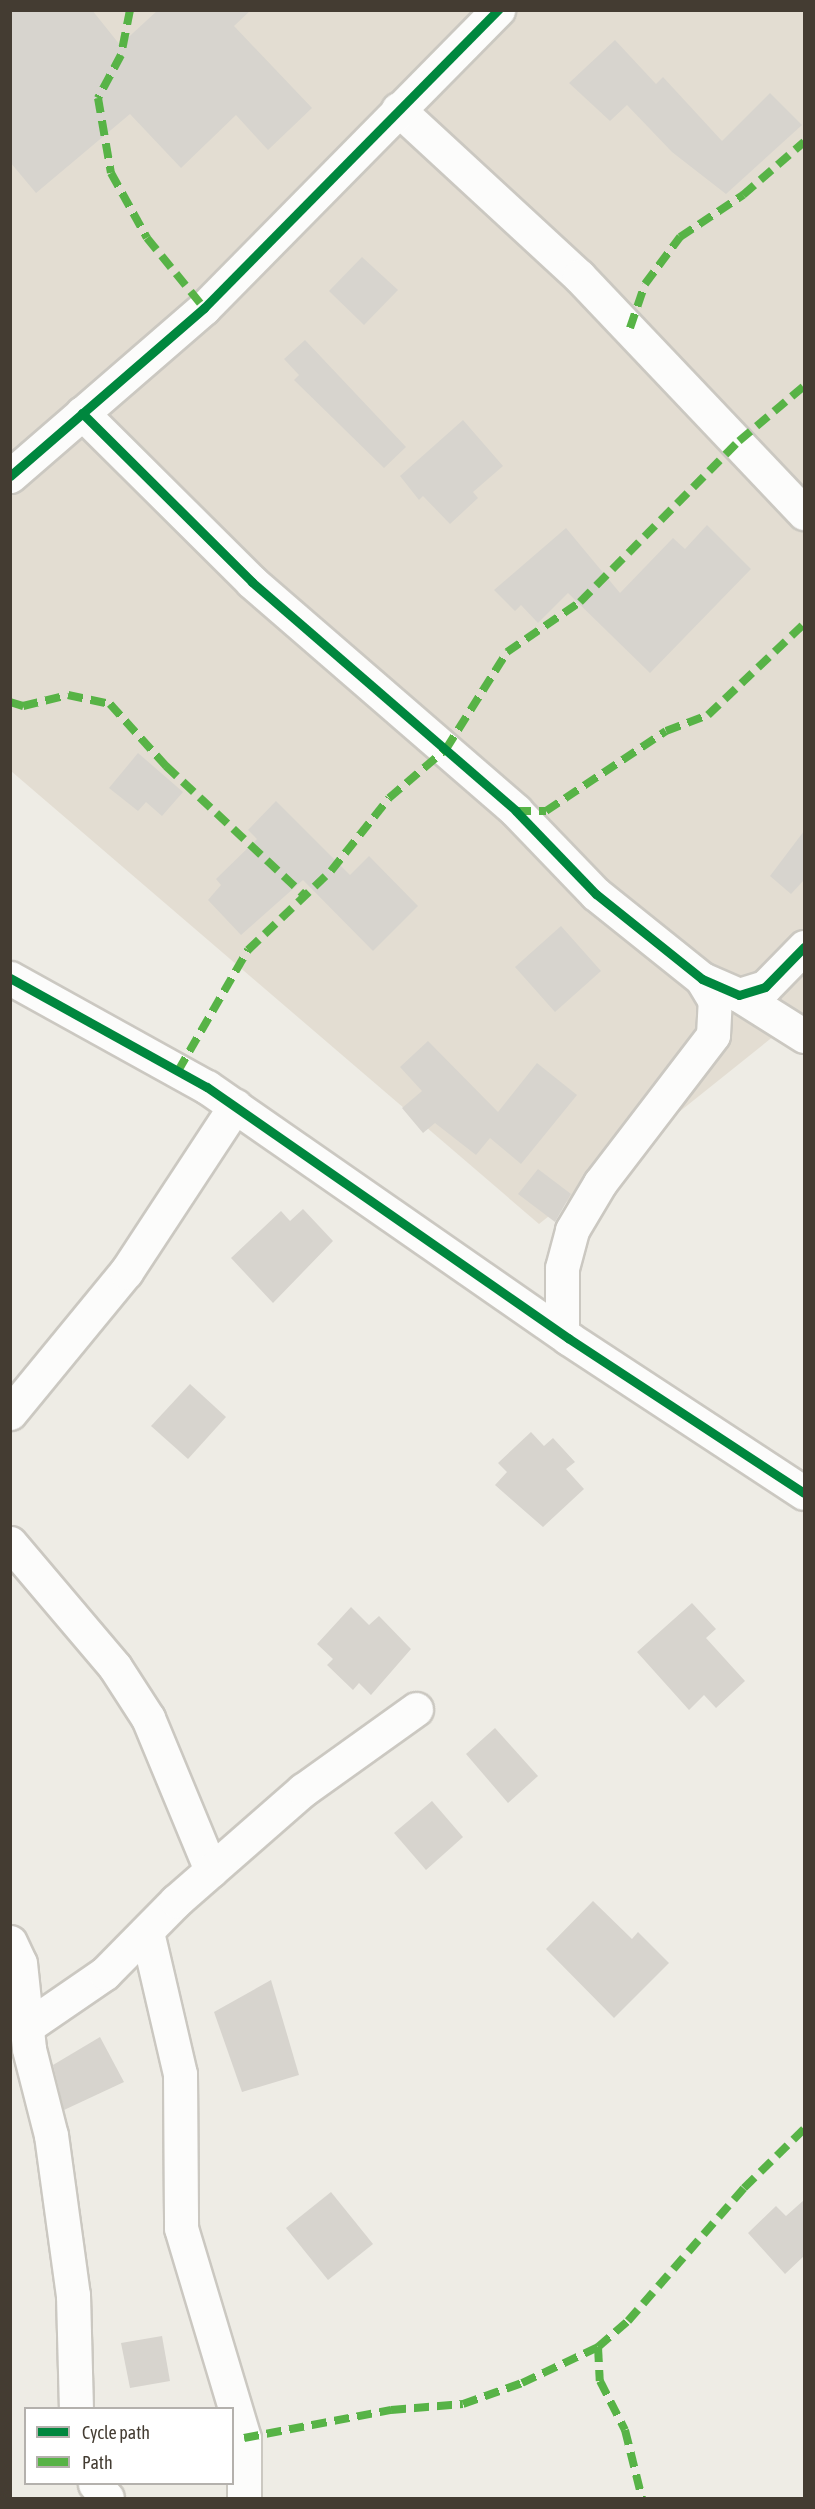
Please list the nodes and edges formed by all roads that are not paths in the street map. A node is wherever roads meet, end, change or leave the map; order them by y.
1 (498, 10) edge
2 (398, 109) junction
3 (82, 413) junction
4 (10, 477) edge
5 (804, 513) edge
6 (804, 947) edge
7 (10, 978) edge
8 (702, 979) junction
9 (739, 995) junction
10 (804, 1036) edge
11 (235, 1106) junction
12 (562, 1333) junction
13 (21, 1386) edge
14 (10, 1413) edge
15 (804, 1493) edge
16 (10, 1544) edge
17 (416, 1709) dead end
18 (211, 1870) junction
19 (147, 1932) junction
20 (10, 1942) edge
21 (28, 2026) junction
22 (76, 2407) edge
23 (96, 2485) edge
24 (107, 2499) edge
25 (244, 2499) edge

1 - 2 street
2 - 3 street
2 - 5 street
3 - 4 street
3 - 8 street
6 - 9 street
7 - 11 street
8 - 9 street
8 - 12 street
9 - 10 street
11 - 12 street
11 - 13 street
12 - 15 street
13 - 14 street
16 - 18 street
17 - 18 street
18 - 19 street
19 - 21 street
19 - 25 street
20 - 21 street
21 - 22 street
23 - 24 street

